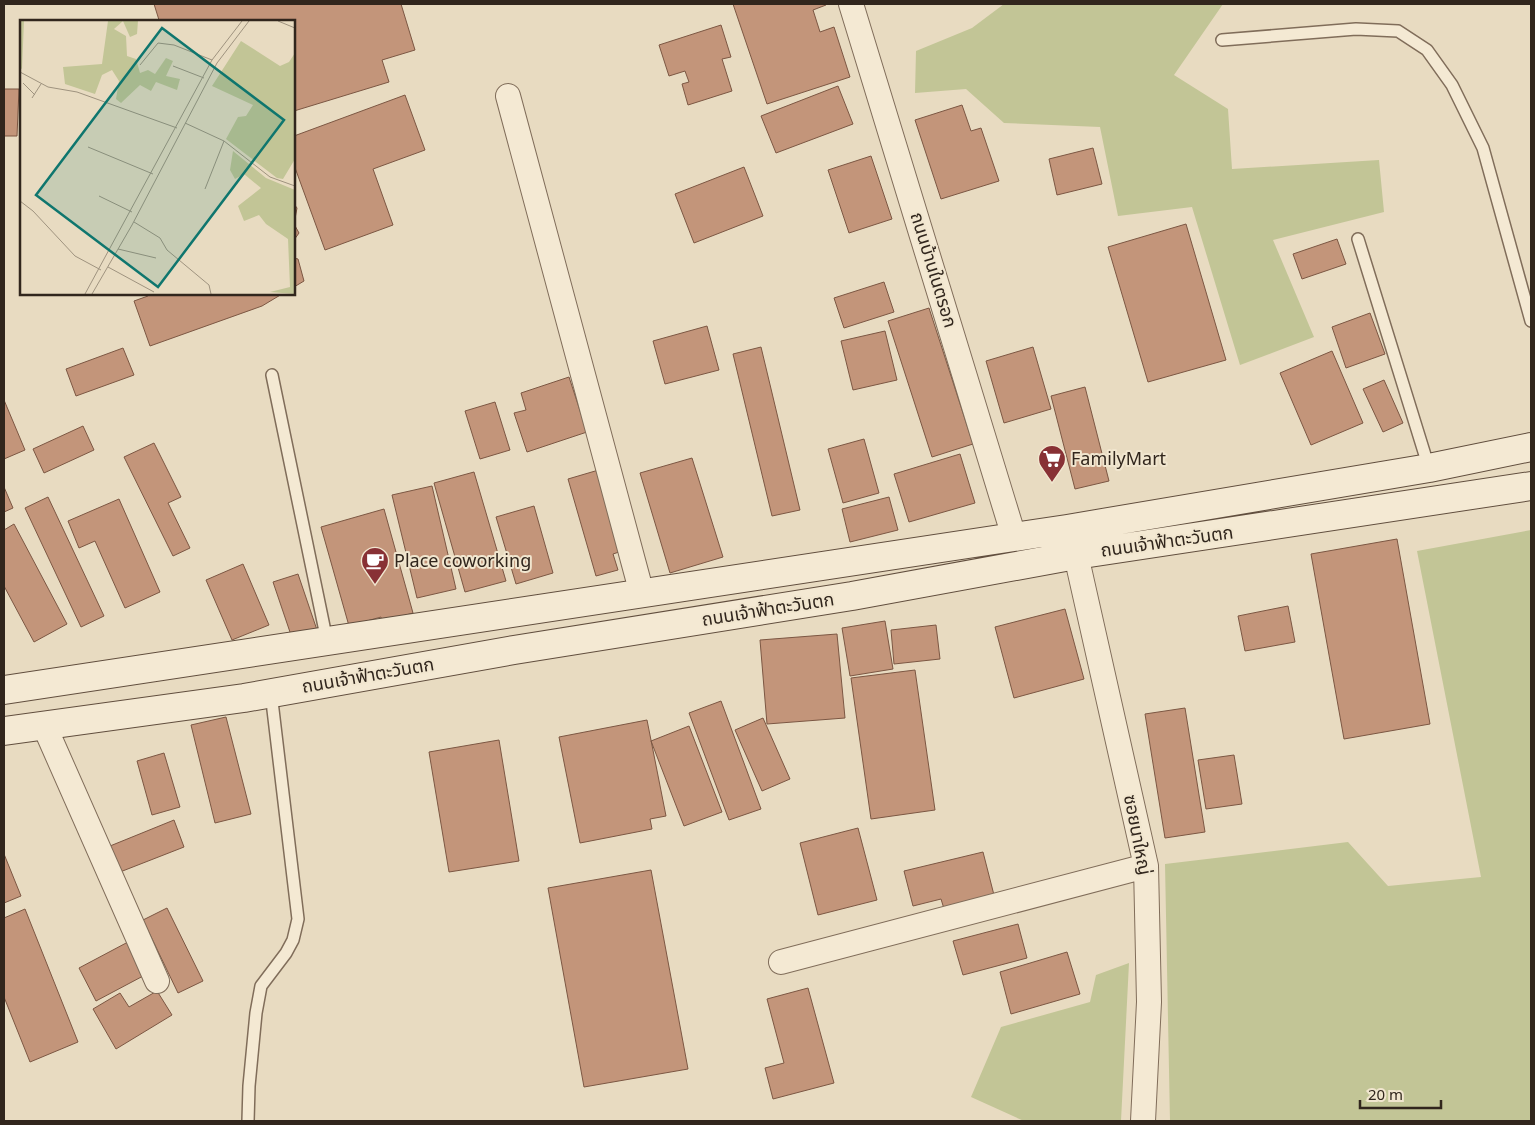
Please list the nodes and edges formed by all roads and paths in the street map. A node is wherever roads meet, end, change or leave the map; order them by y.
1 (851, 4) edge
2 (1222, 40) dead end
3 (508, 96) dead end
4 (1358, 239) dead end
5 (1531, 321) edge
6 (272, 375) dead end
7 (1531, 447) edge
8 (1429, 468) junction
9 (1531, 486) edge
10 (1014, 537) junction
11 (1076, 555) junction
12 (642, 594) junction
13 (327, 641) junction
14 (4, 690) edge
15 (271, 694) junction
16 (44, 725) junction
17 (4, 731) edge
18 (1146, 866) junction
19 (780, 962) dead end
20 (157, 981) dead end
21 (248, 1121) edge
22 (1144, 1121) edge

1 - 10 street, ถนนบ้านในตรอก
2 - 5 lane
3 - 12 street
4 - 8 lane
6 - 13 lane
7 - 8 main road, ถนนเจ้าฟ้าตะวันตก
8 - 10 main road, ถนนเจ้าฟ้าตะวันตก
9 - 11 main road, ถนนเจ้าฟ้าตะวันตก
10 - 12 main road, ถนนเจ้าฟ้าตะวันตก
11 - 15 main road, ถนนเจ้าฟ้าตะวันตก
11 - 18 street, ซอยนาใหญ่
12 - 13 main road, ถนนเจ้าฟ้าตะวันตก
13 - 14 main road, ถนนเจ้าฟ้าตะวันตก
15 - 16 main road, ถนนเจ้าฟ้าตะวันตก
15 - 21 lane
16 - 17 main road, ถนนเจ้าฟ้าตะวันตก
16 - 20 street
18 - 19 street
18 - 22 street, ซอยนาใหญ่

